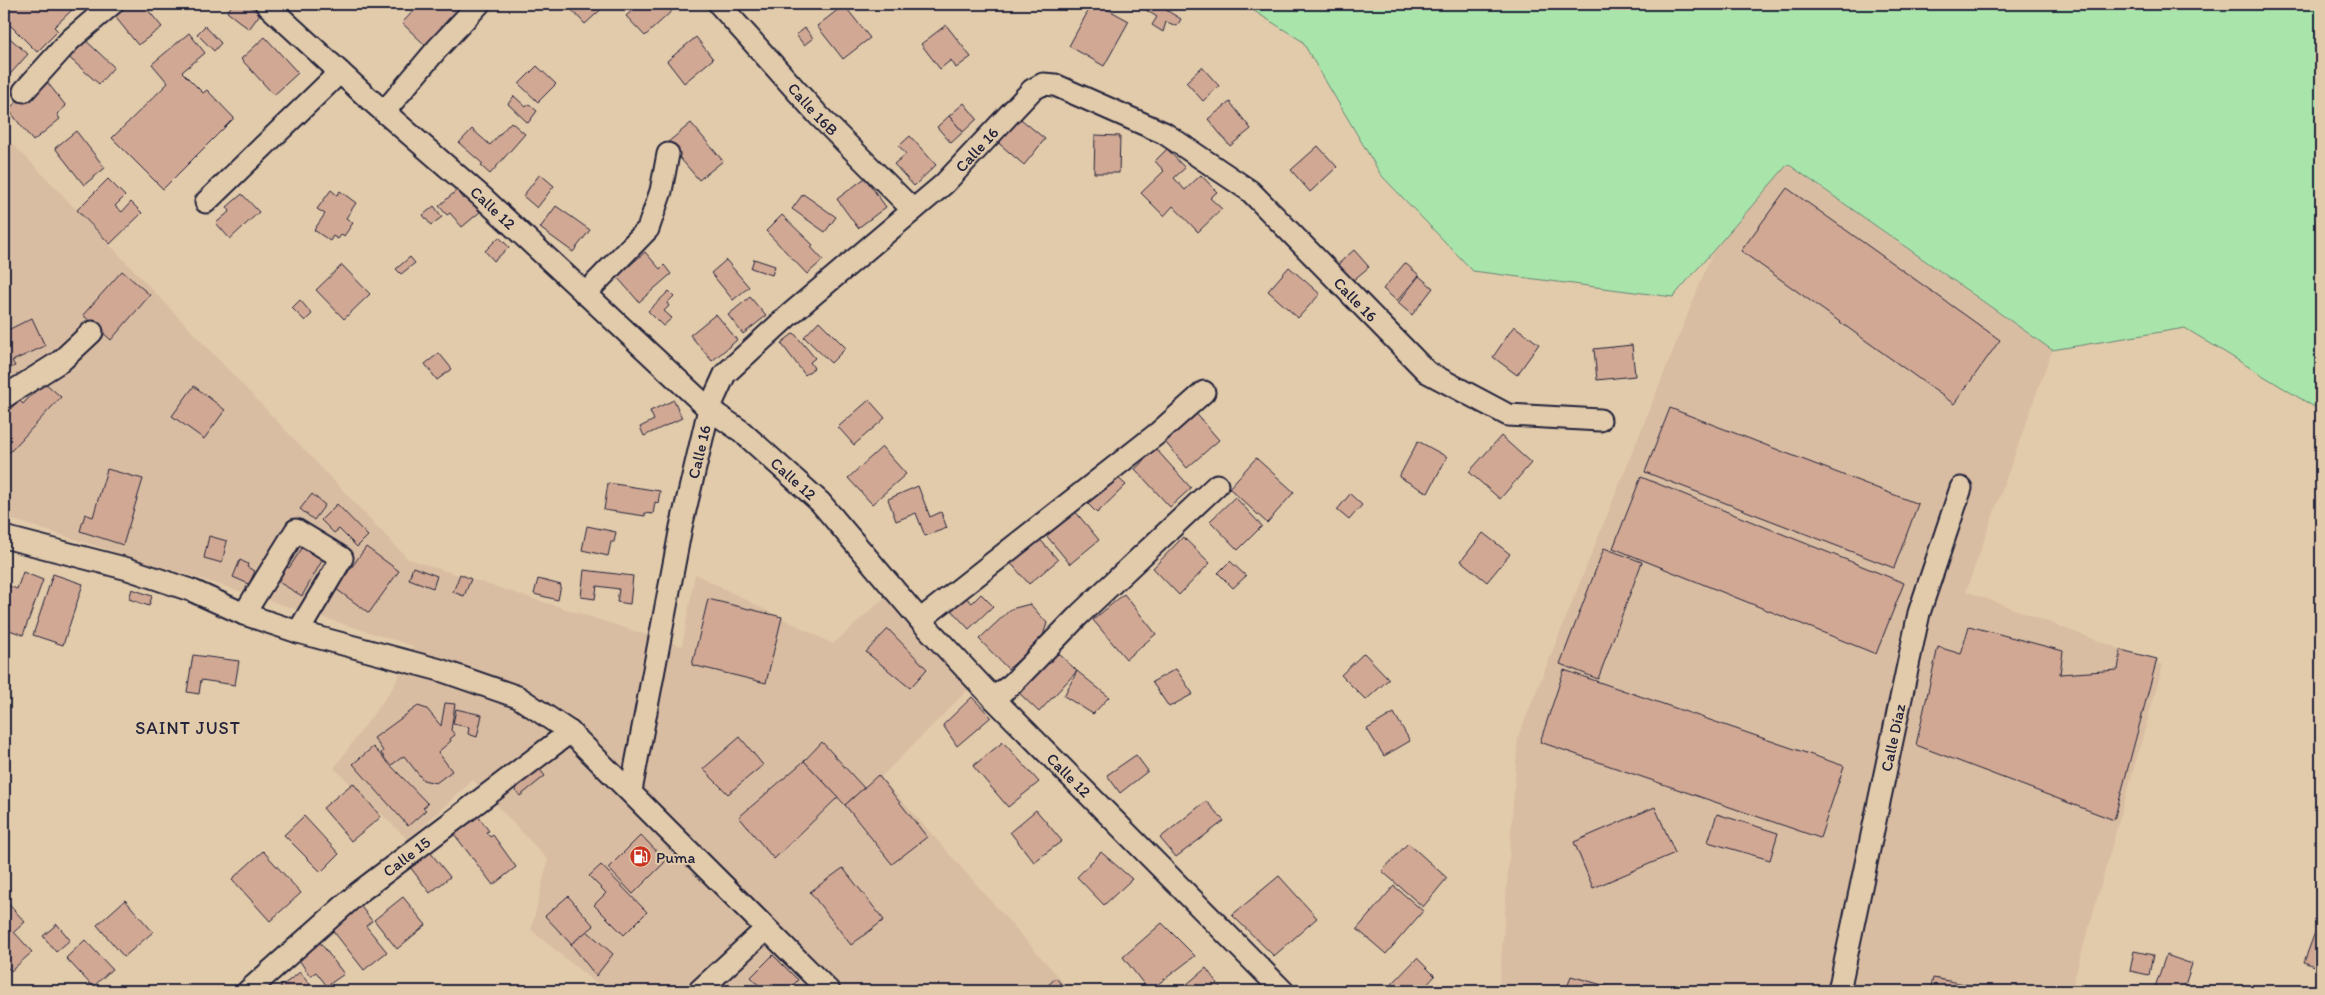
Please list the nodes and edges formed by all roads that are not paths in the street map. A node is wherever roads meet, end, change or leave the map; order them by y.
1 (112, 4) edge
2 (266, 4) edge
3 (479, 4) edge
4 (729, 7) edge
5 (340, 72) junction
6 (24, 90) dead end
7 (384, 112) junction
8 (668, 154) dead end
9 (206, 202) dead end
10 (913, 210) junction
11 (585, 294) junction
12 (92, 332) dead end
13 (1204, 392) dead end
14 (4, 397) edge
15 (709, 409) junction
16 (1600, 420) dead end
17 (1217, 485) dead end
18 (1961, 488) dead end
19 (4, 537) edge
20 (244, 614) junction
21 (920, 620) junction
22 (298, 632) junction
23 (993, 698) junction
24 (570, 732) junction
25 (631, 791) junction
26 (766, 929) junction
27 (248, 991) edge
28 (699, 991) edge
29 (829, 991) edge
30 (1283, 991) edge
31 (1840, 991) edge

1 - 6 street
2 - 5 street, Calle 12
3 - 7 street
4 - 10 street, Calle 16B
5 - 7 street, Calle 12
5 - 9 street
7 - 11 street, Calle 12
8 - 11 street
10 - 15 street, Calle 16
10 - 16 street, Calle 16
11 - 15 street, Calle 12
12 - 14 street
13 - 21 street
15 - 21 street, Calle 12
15 - 25 street, Calle 16
17 - 23 street
18 - 31 street, Calle Díaz
19 - 20 street
20 - 22 street
20 - 22 street
21 - 23 street, Calle 12
22 - 24 street
23 - 30 street, Calle 12
24 - 25 street
24 - 27 street, Calle 15
25 - 26 street
26 - 28 street
26 - 29 street

